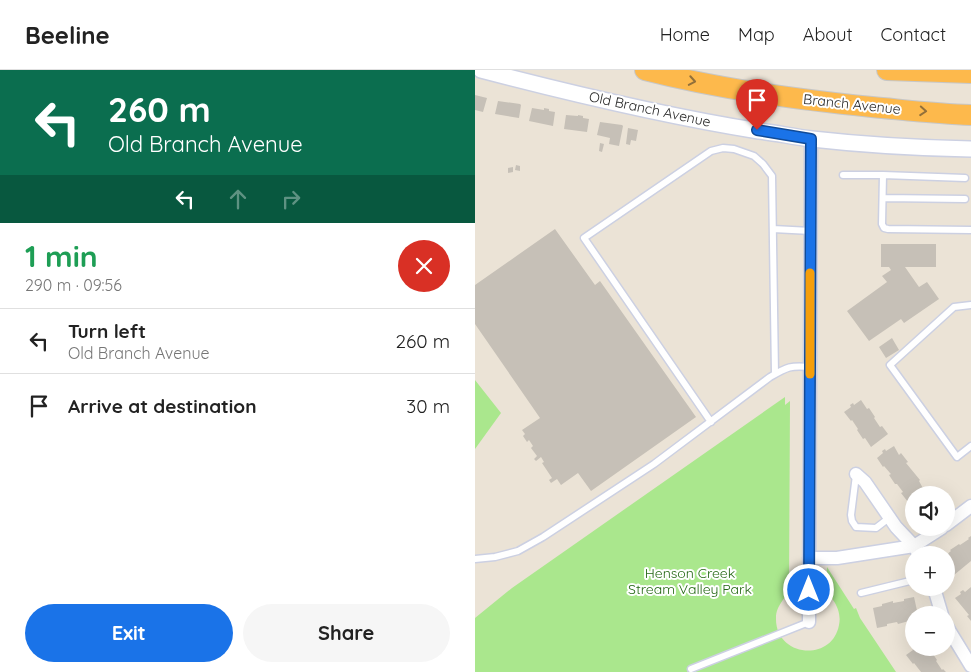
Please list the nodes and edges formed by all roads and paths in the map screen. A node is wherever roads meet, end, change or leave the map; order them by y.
1 (481, 70) edge
2 (645, 70) edge
3 (887, 70) edge
4 (971, 73) edge
5 (971, 115) edge
6 (811, 139) junction
7 (971, 149) edge
8 (843, 175) dead end
9 (883, 176) junction
10 (965, 178) dead end
11 (883, 198) junction
12 (965, 199) dead end
13 (773, 230) junction
14 (811, 230) junction
15 (971, 230) edge
16 (971, 305) edge
17 (810, 367) junction
18 (775, 374) junction
19 (711, 422) junction
20 (971, 446) edge
21 (856, 474) joint
22 (971, 506) edge
23 (889, 518) junction
24 (955, 518) edge
25 (933, 536) edge
26 (913, 546) edge
27 (921, 546) edge
28 (905, 551) edge
29 (809, 558) junction
30 (475, 559) edge
31 (905, 582) edge
32 (861, 593) dead end
33 (809, 622) joint
34 (955, 640) edge
35 (971, 666) edge
36 (691, 669) dead end

1 - 6 street, Old Branch Avenue
2 -> 5 highway, Branch Avenue
3 - 4 highway
6 - 7 street, Old Branch Avenue
6 - 14 street
8 - 9 lane
9 - 10 lane
9 - 11 lane
11 - 12 lane
11 - 15 lane
13 - 14 lane
13 - 18 lane
13 - 19 lane
14 - 17 street
16 - 20 lane
17 - 18 lane
17 - 29 street
18 - 19 lane
19 - 30 lane
21 - 23 street
21 - 23 lane
22 - 24 street
23 - 26 street
25 - 27 street
28 - 29 street
29 - 33 street
31 - 32 lane
33 - 36 lane
34 - 35 street

